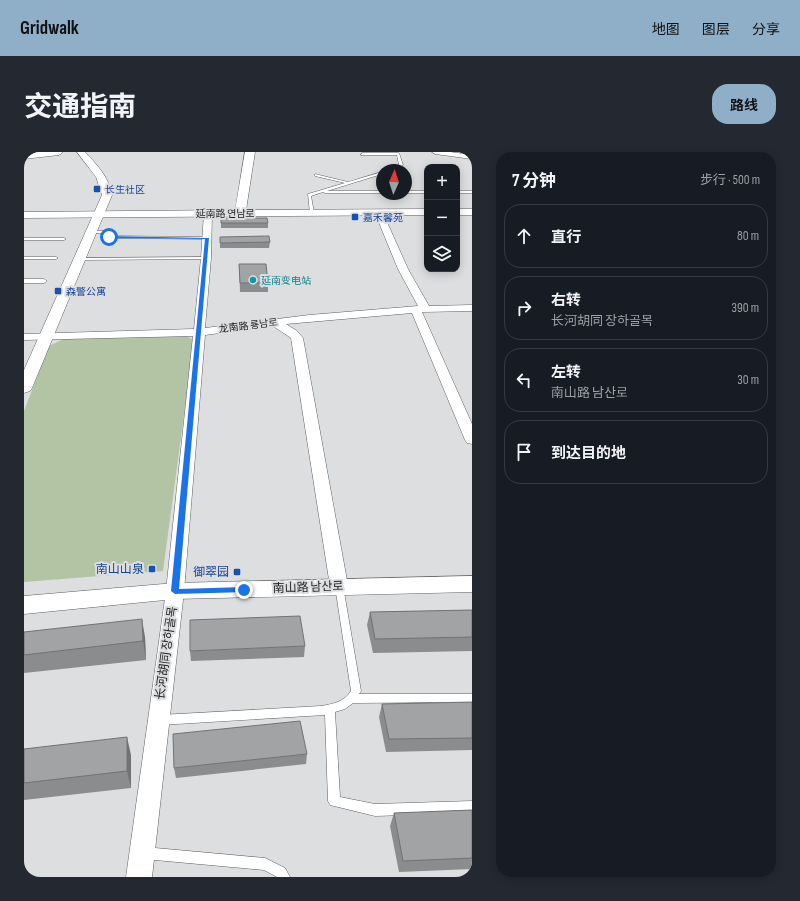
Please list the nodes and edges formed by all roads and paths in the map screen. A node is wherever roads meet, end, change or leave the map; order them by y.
1 (59, 152) edge
2 (81, 152) edge
3 (250, 152) edge
4 (259, 152) edge
5 (435, 152) edge
6 (362, 154) dead end
7 (24, 156) edge
8 (472, 157) edge
9 (401, 164) edge
10 (316, 175) dead end
11 (376, 175) edge
12 (348, 183) junction
13 (316, 192) junction
14 (376, 192) edge
15 (412, 192) edge
16 (424, 192) edge
17 (460, 192) edge
18 (472, 192) edge
19 (424, 212) edge
20 (460, 212) edge
21 (472, 212) edge
22 (208, 213) junction
23 (245, 213) junction
24 (312, 213) junction
25 (379, 213) junction
26 (100, 214) junction
27 (24, 215) edge
28 (92, 232) junction
29 (207, 238) junction
30 (24, 239) edge
31 (64, 239) dead end
32 (24, 258) edge
33 (56, 258) dead end
34 (80, 258) junction
35 (206, 258) junction
36 (24, 281) edge
37 (44, 281) dead end
38 (472, 308) edge
39 (420, 309) junction
40 (274, 322) junction
41 (198, 332) junction
42 (46, 336) junction
43 (24, 337) edge
44 (24, 388) edge
45 (472, 440) edge
46 (472, 584) edge
47 (339, 586) junction
48 (175, 591) junction
49 (24, 605) edge
50 (472, 698) edge
51 (353, 699) junction
52 (330, 709) junction
53 (157, 720) junction
54 (472, 807) edge
55 (141, 853) junction
56 (139, 877) edge
57 (284, 877) edge

1 - 7 street
2 - 26 street
3 - 23 main road
4 - 23 main road
5 - 8 street
6 - 9 lane
10 - 12 lane
11 - 12 lane
12 - 13 lane
13 - 14 lane
13 - 24 lane
15 - 16 lane
17 - 18 lane
19 - 25 main road, 延南路 연남로
20 - 21 main road
22 - 23 main road, 延南路 연남로
22 - 26 main road, 延南路 연남로
22 - 29 street, 长河胡同 장하골목
23 - 24 main road, 延南路 연남로
24 - 25 main road, 延南路 연남로
25 - 39 street
26 - 27 main road, 延南路 연남로
26 - 28 street
28 - 29 lane
28 - 34 street
29 - 35 street, 长河胡同 장하골목
30 - 31 lane
32 - 33 lane
34 - 35 lane
34 - 42 street
35 - 41 street, 长河胡同 장하골목
36 - 37 lane
38 - 39 street, 龙南路 룡남로
39 - 40 street, 龙南路 룡남로
39 - 45 street
40 - 41 street, 龙南路 룡남로
40 - 47 street
41 - 42 street, 龙南路 룡남로
41 - 48 street, 长河胡同 장하골목
42 - 43 street, 龙南路 룡남로
42 - 44 street
46 - 47 street, 南山路 남산로
47 - 48 street, 南山路 남산로
47 - 51 lane
48 - 49 street, 南山路 남산로
48 - 53 street, 长河胡同 장하골목
50 - 51 lane
51 - 52 lane
52 - 53 lane
52 - 54 lane
53 - 55 street, 长河胡同 장하골목
55 - 56 street, 长河胡同 장하골목
55 - 57 lane

